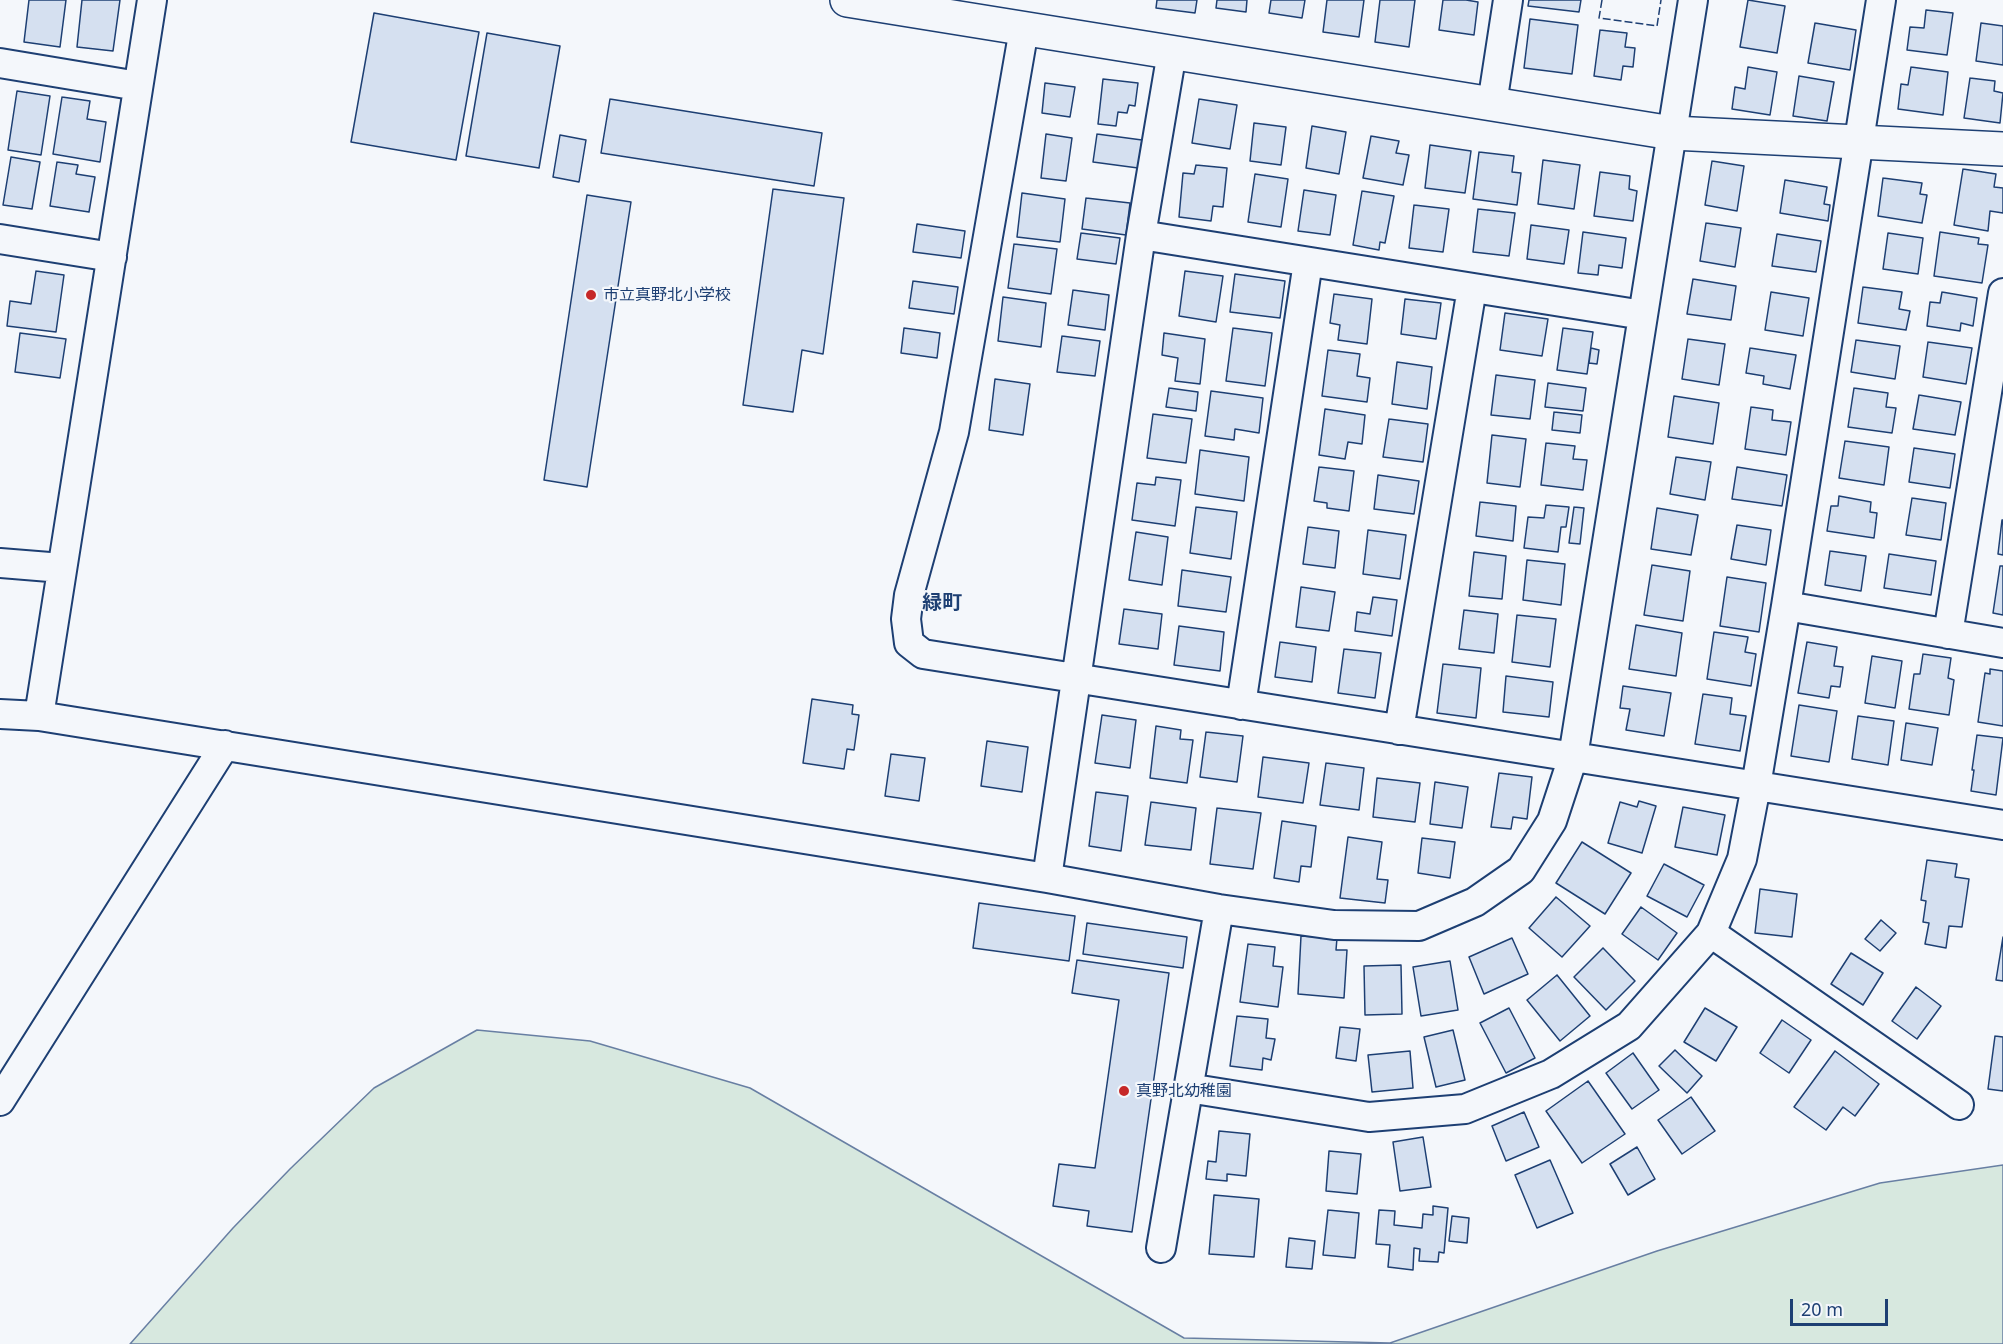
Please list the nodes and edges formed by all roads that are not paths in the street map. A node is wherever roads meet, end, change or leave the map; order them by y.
1 (152, 0) edge
2 (847, 0) edge
3 (1508, 0) edge
4 (1694, 0) edge
5 (1881, 0) edge
6 (1024, 29) junction
7 (1172, 52) junction
8 (0, 63) edge
9 (138, 86) junction
10 (1492, 104) junction
11 (1672, 133) junction
12 (1860, 140) junction
13 (2003, 148) edge
14 (1141, 236) junction
15 (0, 239) edge
16 (111, 257) junction
17 (1308, 262) junction
18 (1472, 288) junction
19 (2003, 293) edge
20 (1643, 315) junction
21 (0, 562) edge
22 (62, 568) junction
23 (1786, 606) junction
24 (1948, 634) junction
25 (2003, 643) edge
26 (1076, 678) junction
27 (1241, 705) junction
28 (0, 714) edge
29 (39, 716) junction
30 (1399, 730) junction
31 (225, 745) junction
32 (1573, 757) junction
33 (1756, 786) junction
34 (2003, 825) edge
35 (1047, 878) junction
36 (1219, 909) junction
37 (1711, 933) junction
38 (1188, 1088) junction
39 (0, 1101) edge
40 (1959, 1105) dead end
41 (1161, 1248) dead end

1 - 9 street
2 - 6 street
3 - 10 street
4 - 11 street
5 - 12 street
6 - 7 street
6 - 26 street
7 - 10 street
7 - 14 street
8 - 9 street
9 - 16 street
10 - 11 street
11 - 12 street
11 - 20 street
12 - 13 street
12 - 23 street
14 - 17 street
14 - 26 street
15 - 16 street
16 - 22 street
17 - 18 street
17 - 27 street
18 - 20 street
18 - 30 street
19 - 24 street
20 - 32 street
21 - 22 street
22 - 29 street
23 - 24 street
23 - 33 street
24 - 25 street
26 - 27 street
26 - 35 street
27 - 30 street
28 - 29 street
29 - 31 street
30 - 32 street
31 - 35 street
31 - 39 street
32 - 33 street
32 - 36 street
33 - 34 street
33 - 37 street
35 - 36 street
36 - 38 street
37 - 38 street
37 - 40 street
38 - 41 street

